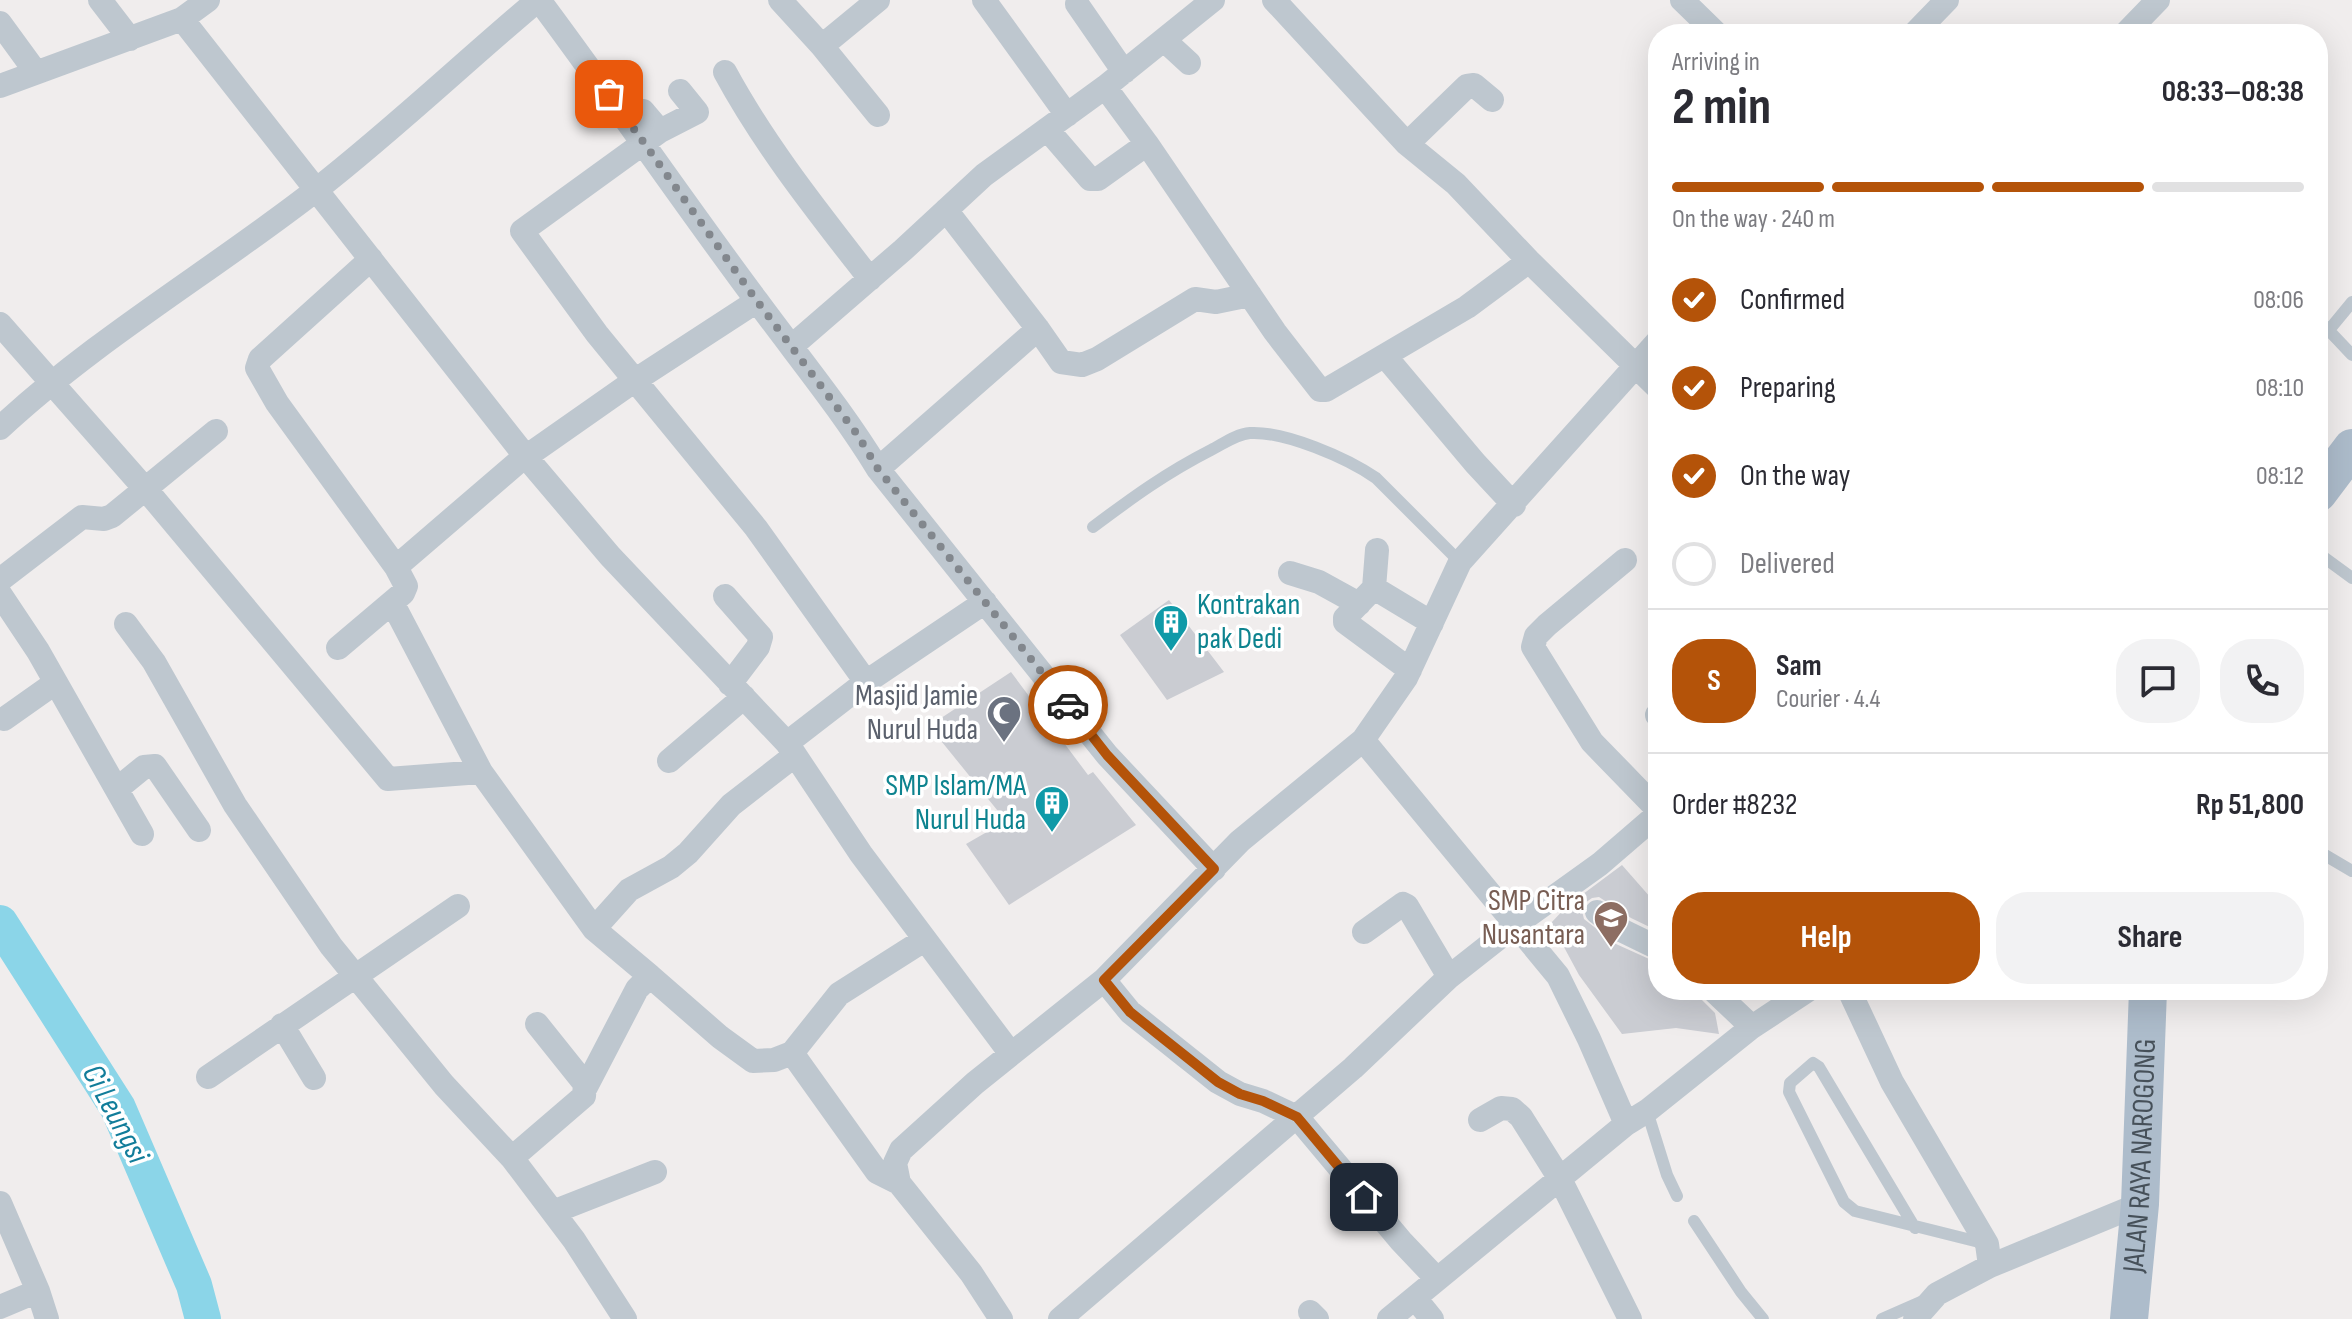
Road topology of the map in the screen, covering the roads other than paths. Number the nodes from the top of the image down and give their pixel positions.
1 (100, 0) edge
2 (208, 0) edge
3 (538, 0) edge
4 (780, 0) edge
5 (984, 0) edge
6 (1213, 0) edge
7 (1274, 0) edge
8 (1682, 0) edge
9 (1947, 0) edge
10 (876, 1) edge
11 (1077, 1) edge
12 (2153, 2) edge
13 (182, 19) junction
14 (0, 23) edge
15 (1707, 24) edge
16 (1930, 24) edge
17 (2134, 24) edge
18 (130, 39) junction
19 (1164, 40) junction
20 (822, 46) junction
21 (1189, 63) dead end
22 (35, 71) junction
23 (725, 72) dead end
24 (1114, 80) junction
25 (0, 86) edge
26 (680, 91) dead end
27 (739, 97) junction
28 (1492, 100) dead end
29 (643, 111) dead end
30 (697, 112) junction
31 (878, 115) dead end
32 (1067, 115) junction
33 (1047, 129) junction
34 (652, 137) junction
35 (1147, 144) junction
36 (1407, 144) junction
37 (316, 190) junction
38 (946, 210) junction
39 (371, 259) junction
40 (1529, 261) junction
41 (870, 279) junction
42 (1250, 295) junction
43 (757, 301) junction
44 (2352, 302) edge
45 (0, 324) edge
46 (1038, 329) junction
47 (2329, 330) joint
48 (792, 346) junction
49 (1648, 352) edge
50 (2352, 355) edge
51 (1385, 356) junction
52 (1635, 367) junction
53 (1648, 379) edge
54 (634, 381) junction
55 (52, 382) junction
56 (0, 428) edge
57 (216, 431) dead end
58 (526, 457) junction
59 (878, 469) junction
60 (146, 489) junction
61 (1514, 505) junction
62 (1093, 527) dead end
63 (1377, 550) dead end
64 (1625, 560) dead end
65 (2328, 560) edge
66 (1460, 562) junction
67 (396, 567) junction
68 (1290, 573) dead end
69 (2352, 578) edge
70 (0, 580) edge
71 (0, 594) edge
72 (725, 596) dead end
73 (1366, 596) junction
74 (985, 602) junction
75 (393, 604) junction
76 (1432, 623) junction
77 (126, 624) dead end
78 (338, 648) dead end
79 (1410, 670) junction
80 (866, 682) junction
81 (55, 683) junction
82 (737, 690) junction
83 (4, 719) dead end
84 (1363, 740) junction
85 (790, 749) junction
86 (669, 761) dead end
87 (481, 772) junction
88 (117, 789) junction
89 (1648, 801) edge
90 (1648, 821) edge
91 (199, 830) dead end
92 (142, 834) dead end
93 (2328, 857) edge
94 (1214, 869) junction
95 (2352, 871) edge
96 (458, 906) dead end
97 (1597, 912) dead end
98 (1515, 925) junction
99 (594, 929) junction
100 (1364, 932) dead end
101 (924, 940) junction
102 (1648, 943) edge
103 (354, 975) junction
104 (650, 976) junction
105 (1449, 977) junction
106 (1104, 980) junction
107 (1724, 1000) edge
108 (1793, 1000) edge
109 (1854, 1000) edge
110 (2148, 1000) edge
111 (537, 1024) dead end
112 (282, 1025) junction
113 (1752, 1027) junction
114 (792, 1053) junction
115 (1011, 1054) junction
116 (208, 1077) dead end
117 (314, 1078) dead end
118 (586, 1087) junction
119 (1647, 1111) junction
120 (1297, 1117) junction
121 (1480, 1120) dead end
122 (1626, 1124) junction
123 (512, 1158) junction
124 (655, 1172) dead end
125 (1560, 1179) junction
126 (899, 1183) junction
127 (1677, 1196) dead end
128 (2140, 1204) junction
129 (2, 1210) edge
130 (553, 1212) junction
131 (1694, 1221) dead end
132 (1915, 1228) junction
133 (1989, 1255) junction
134 (1437, 1279) junction
135 (38, 1291) junction
136 (1937, 1294) junction
137 (1415, 1298) junction
138 (0, 1307) edge
139 (47, 1319) edge
140 (625, 1319) edge
141 (1001, 1319) edge
142 (1060, 1319) edge
143 (1389, 1319) edge
144 (1432, 1319) edge
145 (1630, 1319) edge
146 (1763, 1319) edge
147 (1882, 1319) edge
148 (1915, 1319) edge
149 (2129, 1319) edge

1 - 18 street
2 - 13 street
3 - 34 street
3 - 37 street
4 - 20 street
5 - 32 street
6 - 19 street
7 - 36 street
8 - 15 street
9 - 16 street
10 - 20 street
11 - 24 street
12 - 17 street
13 - 18 street
13 - 37 street
14 - 22 street
18 - 22 street
19 - 21 street
19 - 24 street
20 - 31 street
22 - 25 street
23 - 27 street
24 - 32 street
24 - 35 street
26 - 30 street
27 - 30 street
27 - 41 street
28 - 36 street
29 - 34 street
30 - 34 street
32 - 33 street
33 - 35 street
33 - 38 street
34 - 43 street
34 - 54 street
35 - 42 street
36 - 40 street
37 - 39 street
37 - 55 street
38 - 41 street
38 - 46 street
39 - 58 street
39 - 67 street
40 - 51 street
40 - 52 street
41 - 48 street
42 - 46 street
42 - 51 street
43 - 48 street
43 - 54 street
44 - 47 lane
45 - 55 street
46 - 59 street
47 - 50 lane
48 - 59 street
49 - 52 street
51 - 61 street
52 - 53 street
52 - 61 street
54 - 58 street
54 - 80 street
55 - 56 street
55 - 60 street
57 - 60 street
58 - 67 street
58 - 82 street
59 - 74 street
60 - 70 street
60 - 87 street
61 - 66 street
62 - 66 lane
63 - 73 street
64 - 89 street
65 - 69 lane
66 - 76 street
67 - 75 street
68 - 73 street
71 - 81 street
72 - 82 street
73 - 76 street
73 - 79 street
74 - 80 street
74 - 94 street
75 - 78 street
75 - 87 street
76 - 79 street
77 - 103 street
79 - 84 street
80 - 85 street
81 - 83 street
81 - 88 street
82 - 85 street
82 - 86 street
84 - 94 street
84 - 98 street
85 - 99 street
85 - 101 street
87 - 99 street
88 - 91 street
88 - 92 street
90 - 98 street
93 - 95 lane
94 - 106 street
96 - 103 street
97 - 102 street
98 - 105 street
98 - 122 street
99 - 104 street
100 - 105 street
101 - 114 street
101 - 115 street
103 - 112 street
103 - 123 street
104 - 114 street
104 - 118 street
105 - 120 street
106 - 115 street
106 - 120 street
107 - 113 street
108 - 113 street
109 - 133 street
110 - 128 main road, JALAN RAYA NAROGONG
111 - 118 street
112 - 116 street
112 - 117 street
113 - 119 street
114 - 126 street
115 - 126 street
118 - 123 street
119 - 122 street
119 - 127 lane
120 - 134 street
120 - 142 street
121 - 125 street
122 - 125 street
123 - 130 street
124 - 130 street
125 - 134 street
125 - 145 street
126 - 141 street
128 - 133 street
128 - 149 main road, JALAN RAYA NAROGONG
129 - 135 street
130 - 140 street
131 - 146 lane
132 - 132 lane
132 - 133 lane
133 - 136 street
134 - 137 street
135 - 138 street
135 - 139 street
136 - 147 lane
136 - 148 street
137 - 143 street
137 - 144 street

